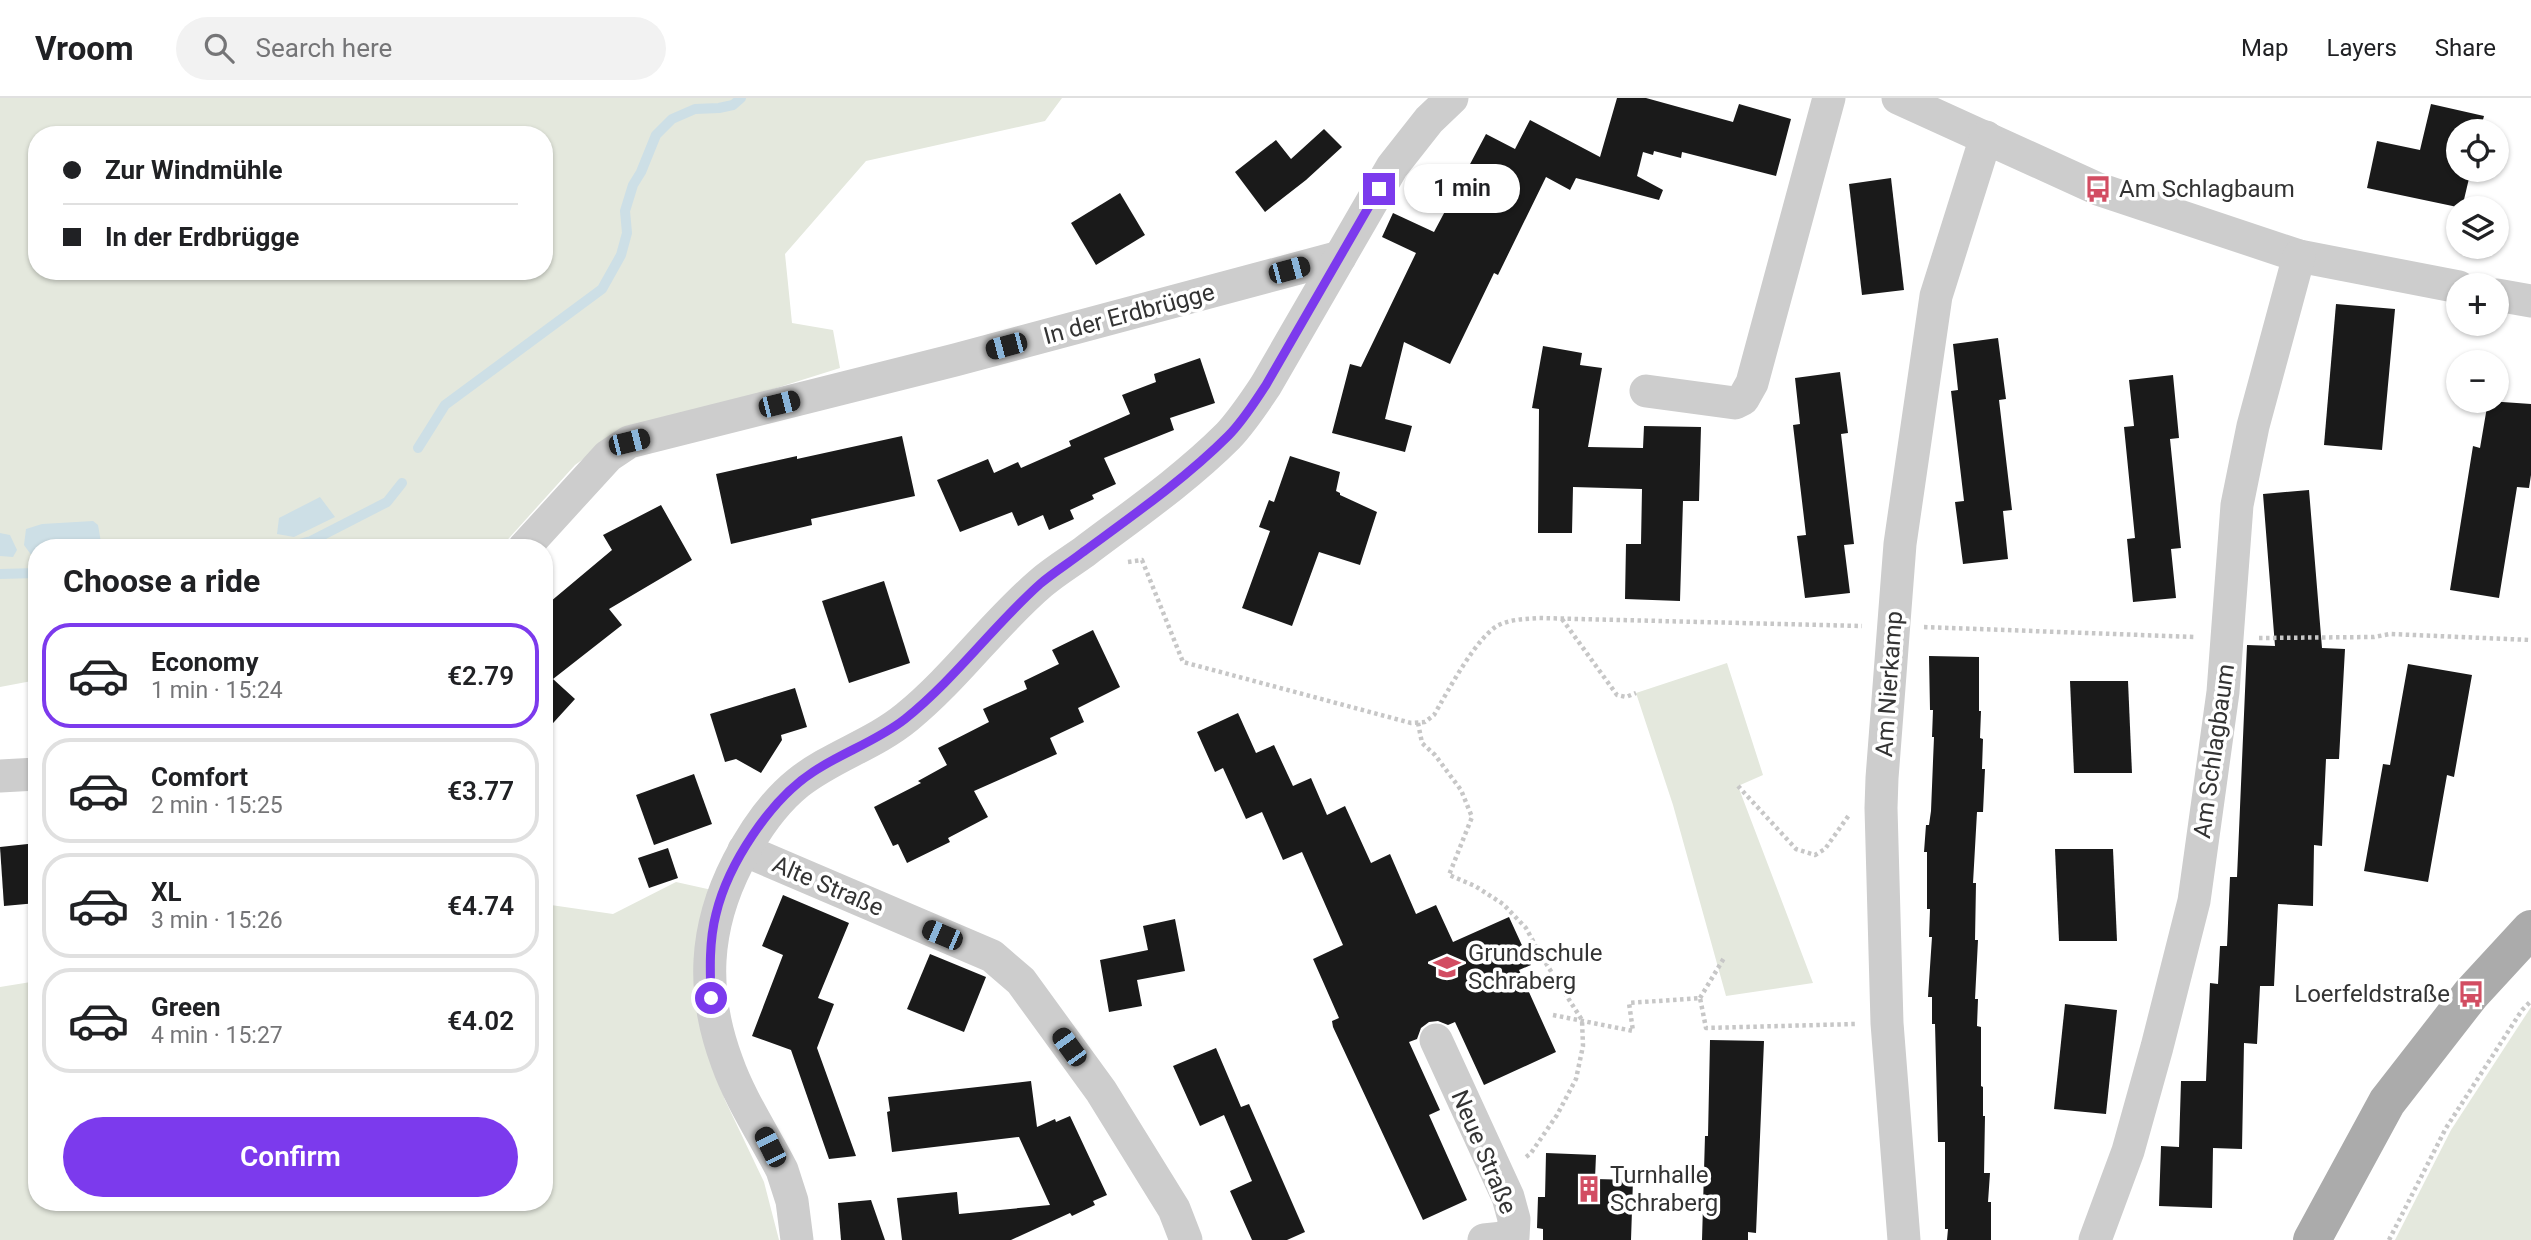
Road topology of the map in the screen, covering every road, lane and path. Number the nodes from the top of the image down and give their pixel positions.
1 (1452, 98) edge
2 (1829, 98) edge
3 (1898, 98) edge
4 (1986, 137) junction
5 (2299, 256) junction
6 (1340, 257) junction
7 (2446, 284) edge
8 (2509, 297) edge
9 (2531, 301) edge
10 (1646, 391) dead end
11 (532, 539) edge
12 (1116, 564) dead end
13 (1562, 619) junction
14 (1894, 626) junction
15 (2229, 638) junction
16 (2531, 640) edge
17 (1636, 693) dead end
18 (1418, 723) junction
19 (28, 774) edge
20 (0, 776) edge
21 (1882, 778) junction
22 (1738, 786) dead end
23 (744, 850) junction
24 (2531, 929) edge
25 (1724, 957) dead end
26 (1700, 998) junction
27 (2531, 1000) edge
28 (1553, 1015) dead end
29 (1582, 1020) junction
30 (1887, 1023) junction
31 (1436, 1040) dead end
32 (1500, 1177) junction
33 (797, 1240) edge
34 (1186, 1240) edge
35 (1484, 1240) edge
36 (1904, 1240) edge
37 (2095, 1240) edge
38 (2312, 1240) edge
39 (2389, 1240) edge

1 - 6 street
2 - 10 street
3 - 4 street
4 - 5 street
4 - 14 street, Am Nierkamp
5 - 7 street
5 - 15 street, Am Schlagbaum
6 - 11 street, In der Erdbrügge
6 - 23 street, Alte Straße
8 - 9 street
12 - 18 path
13 - 14 path
13 - 17 path
13 - 18 path
14 - 15 path
14 - 21 street, Am Nierkamp
15 - 16 path
15 - 37 street, Am Schlagbaum
18 - 29 path
19 - 20 street
21 - 22 path
21 - 30 street, Am Nierkamp
23 - 33 street
23 - 34 street, Alte Straße
24 - 38 main road
25 - 26 path
26 - 29 path
26 - 30 path
27 - 39 path
28 - 29 path
29 - 32 path
30 - 36 street, Am Nierkamp
31 - 32 street, Neue Straße
32 - 35 street, Neue Straße

